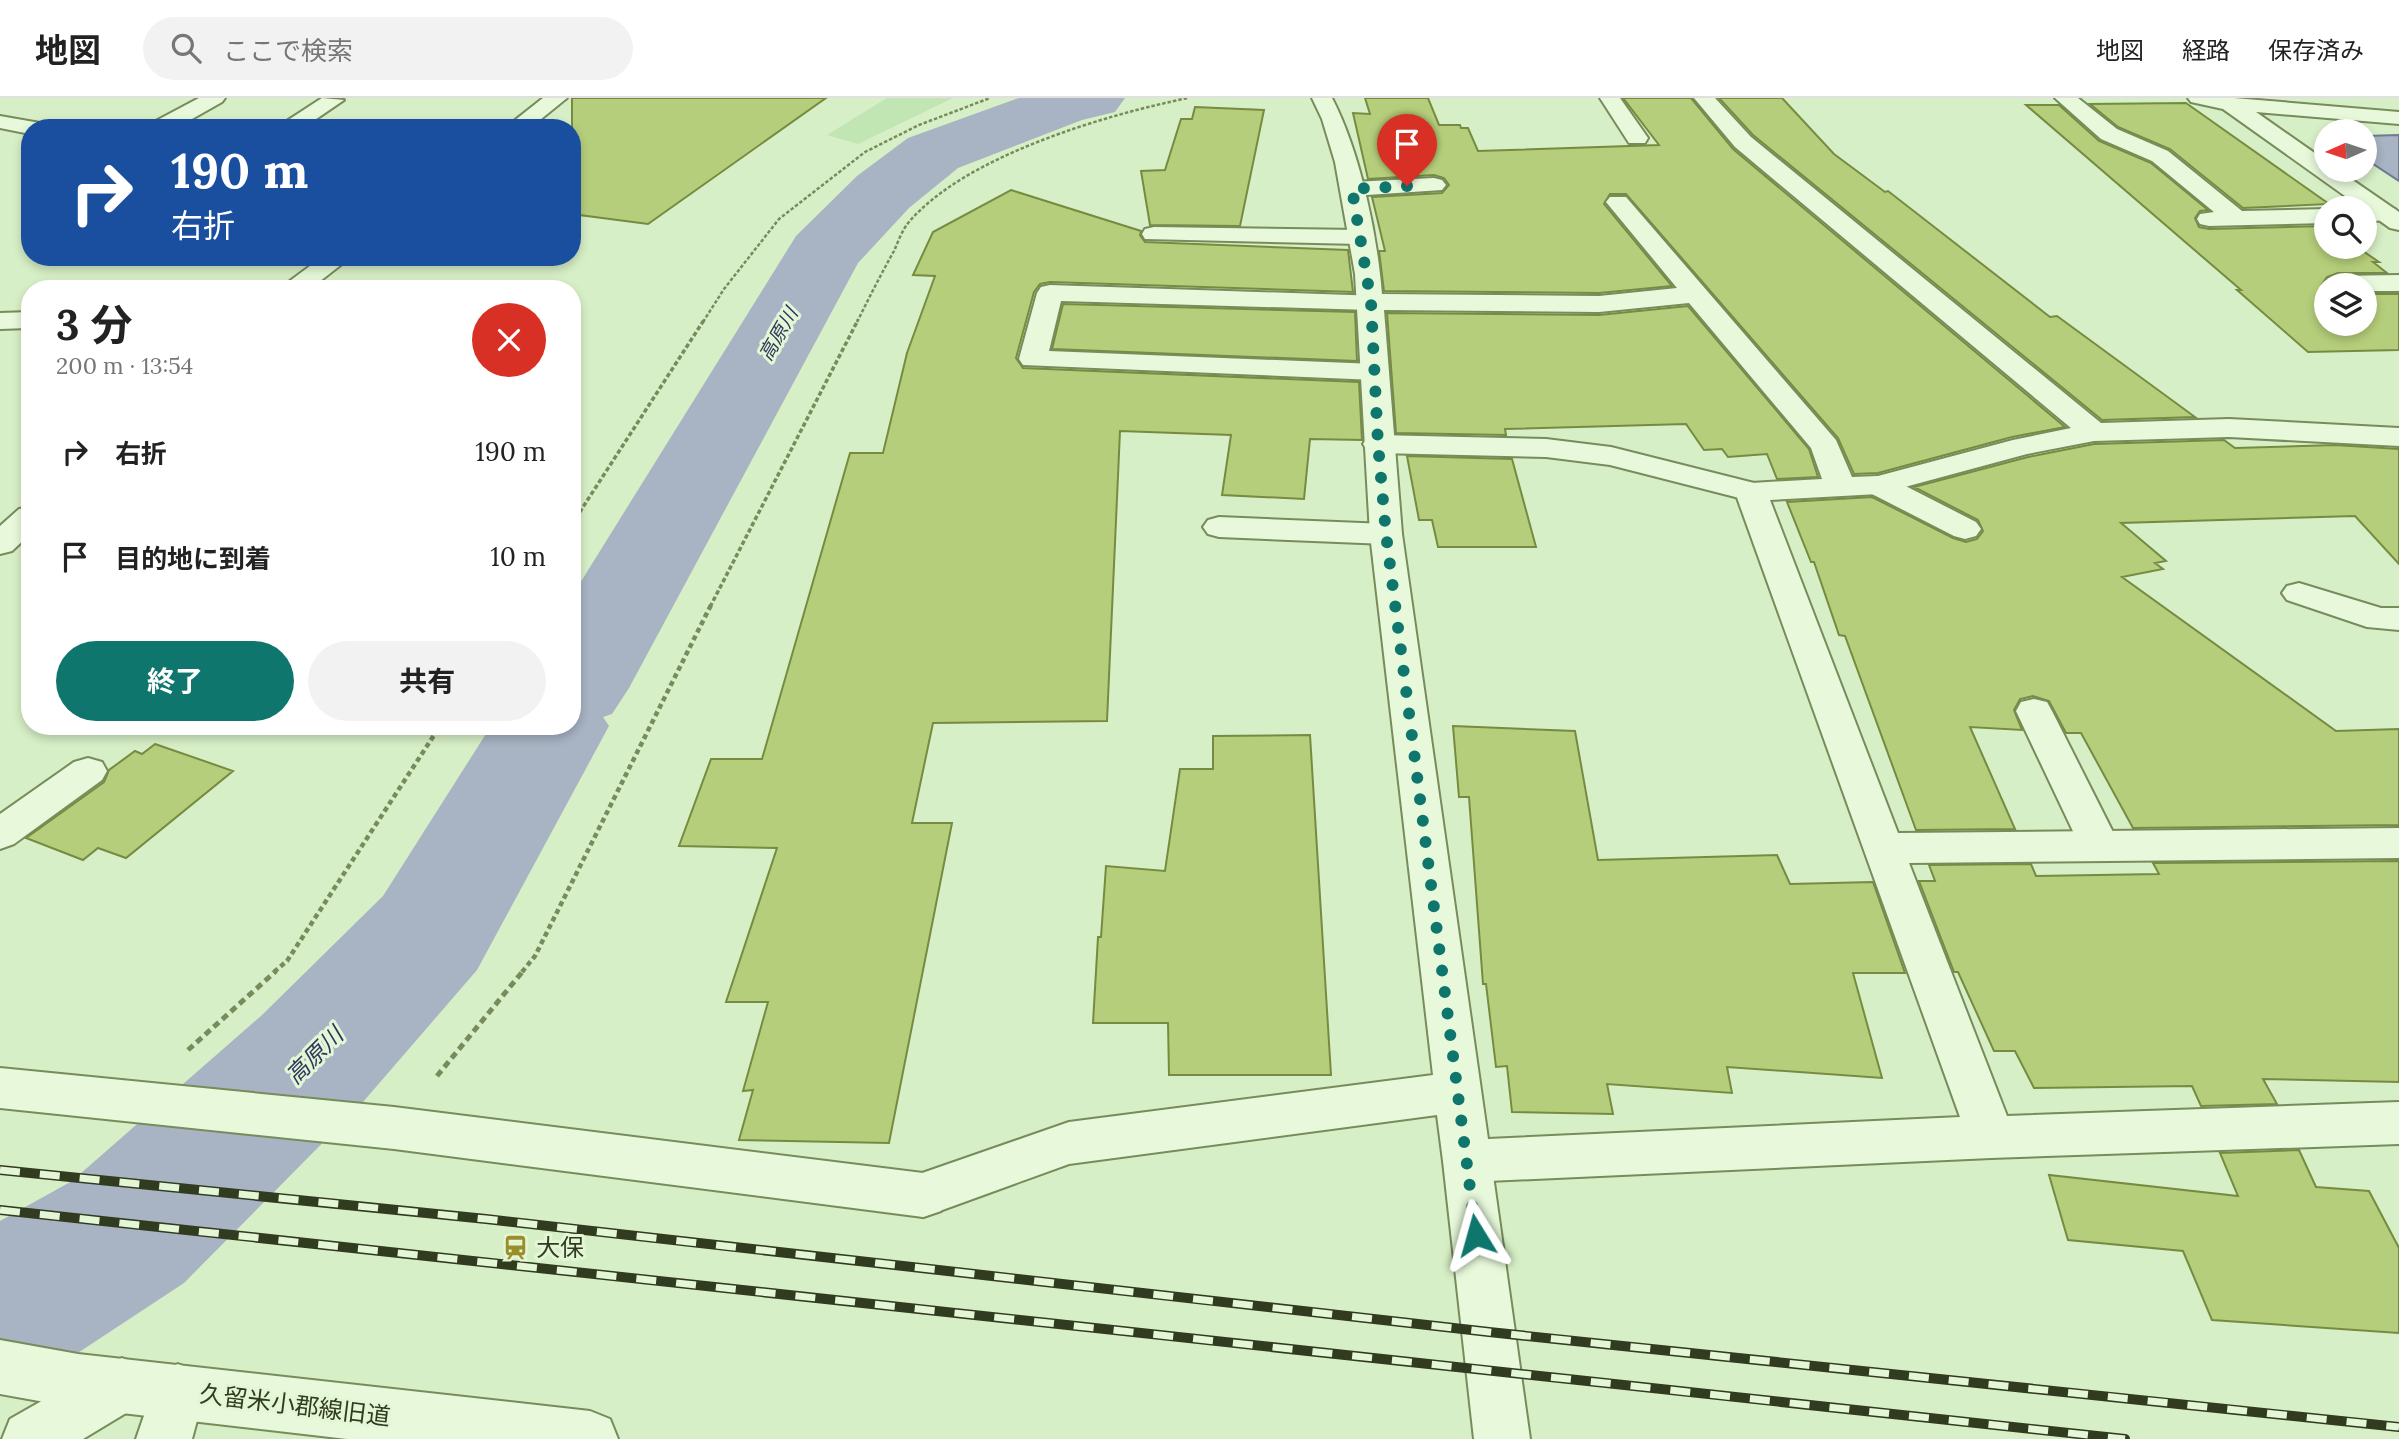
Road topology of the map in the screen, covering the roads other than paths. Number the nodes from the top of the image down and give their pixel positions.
1 (215, 98) edge
2 (557, 98) edge
3 (1322, 98) edge
4 (1610, 98) edge
5 (1704, 98) edge
6 (2065, 98) edge
7 (2198, 98) edge
8 (334, 100) dead end
9 (2230, 104) junction
10 (2399, 118) edge
11 (176, 119) edge
12 (302, 119) edge
13 (528, 119) edge
14 (0, 122) edge
15 (21, 126) edge
16 (1637, 138) dead end
17 (1434, 184) dead end
18 (1352, 189) junction
19 (1618, 202) dead end
20 (2314, 216) edge
21 (2236, 218) junction
22 (2383, 218) edge
23 (2209, 219) dead end
24 (1154, 234) dead end
25 (1359, 237) junction
26 (326, 266) edge
27 (305, 280) edge
28 (2377, 283) edge
29 (2399, 283) edge
30 (1696, 294) junction
31 (1371, 302) junction
32 (21, 320) edge
33 (0, 321) edge
34 (1375, 372) junction
35 (2094, 432) junction
36 (2399, 437) edge
37 (1378, 444) junction
38 (1879, 485) junction
39 (1840, 486) junction
40 (1751, 492) junction
41 (21, 524) edge
42 (1219, 527) dead end
43 (1965, 528) dead end
44 (1386, 534) junction
45 (0, 544) edge
46 (2299, 593) dead end
47 (2399, 619) edge
48 (2034, 711) dead end
49 (88, 771) dead end
50 (0, 834) edge
51 (2399, 843) edge
52 (2100, 846) junction
53 (1883, 848) junction
54 (0, 1088) edge
55 (1457, 1092) junction
56 (2399, 1123) edge
57 (1991, 1137) junction
58 (1467, 1161) junction
59 (0, 1367) edge
60 (100, 1383) junction
61 (171, 1415) edge
62 (30, 1439) edge
63 (590, 1439) edge
64 (1502, 1439) edge

1 - 11 street
2 - 13 street
3 - 18 street
4 - 16 street
5 - 35 street
6 - 21 street
7 - 9 street
8 - 12 street
9 - 10 street
9 - 22 street
14 - 15 street
17 - 18 street
18 - 25 street
19 - 30 street
20 - 21 street
21 - 23 street
24 - 25 street
25 - 31 street
26 - 27 street
28 - 29 street
30 - 31 street
30 - 39 street
31 - 34 street
31 - 34 street
32 - 33 street
34 - 37 street
35 - 36 street
35 - 38 street
37 - 40 street
37 - 44 street
38 - 39 street
38 - 43 street
39 - 40 street
40 - 53 street
41 - 45 street
42 - 44 street
44 - 55 street
46 - 47 street
48 - 52 street
49 - 50 street
51 - 52 street
52 - 53 street
53 - 57 street
54 - 55 street
55 - 58 street
56 - 57 street
57 - 58 street
58 - 64 street
59 - 60 street, 久留米小郡線旧道
60 - 61 street, 久留米小郡線旧道
60 - 62 street
61 - 63 street, 久留米小郡線旧道

